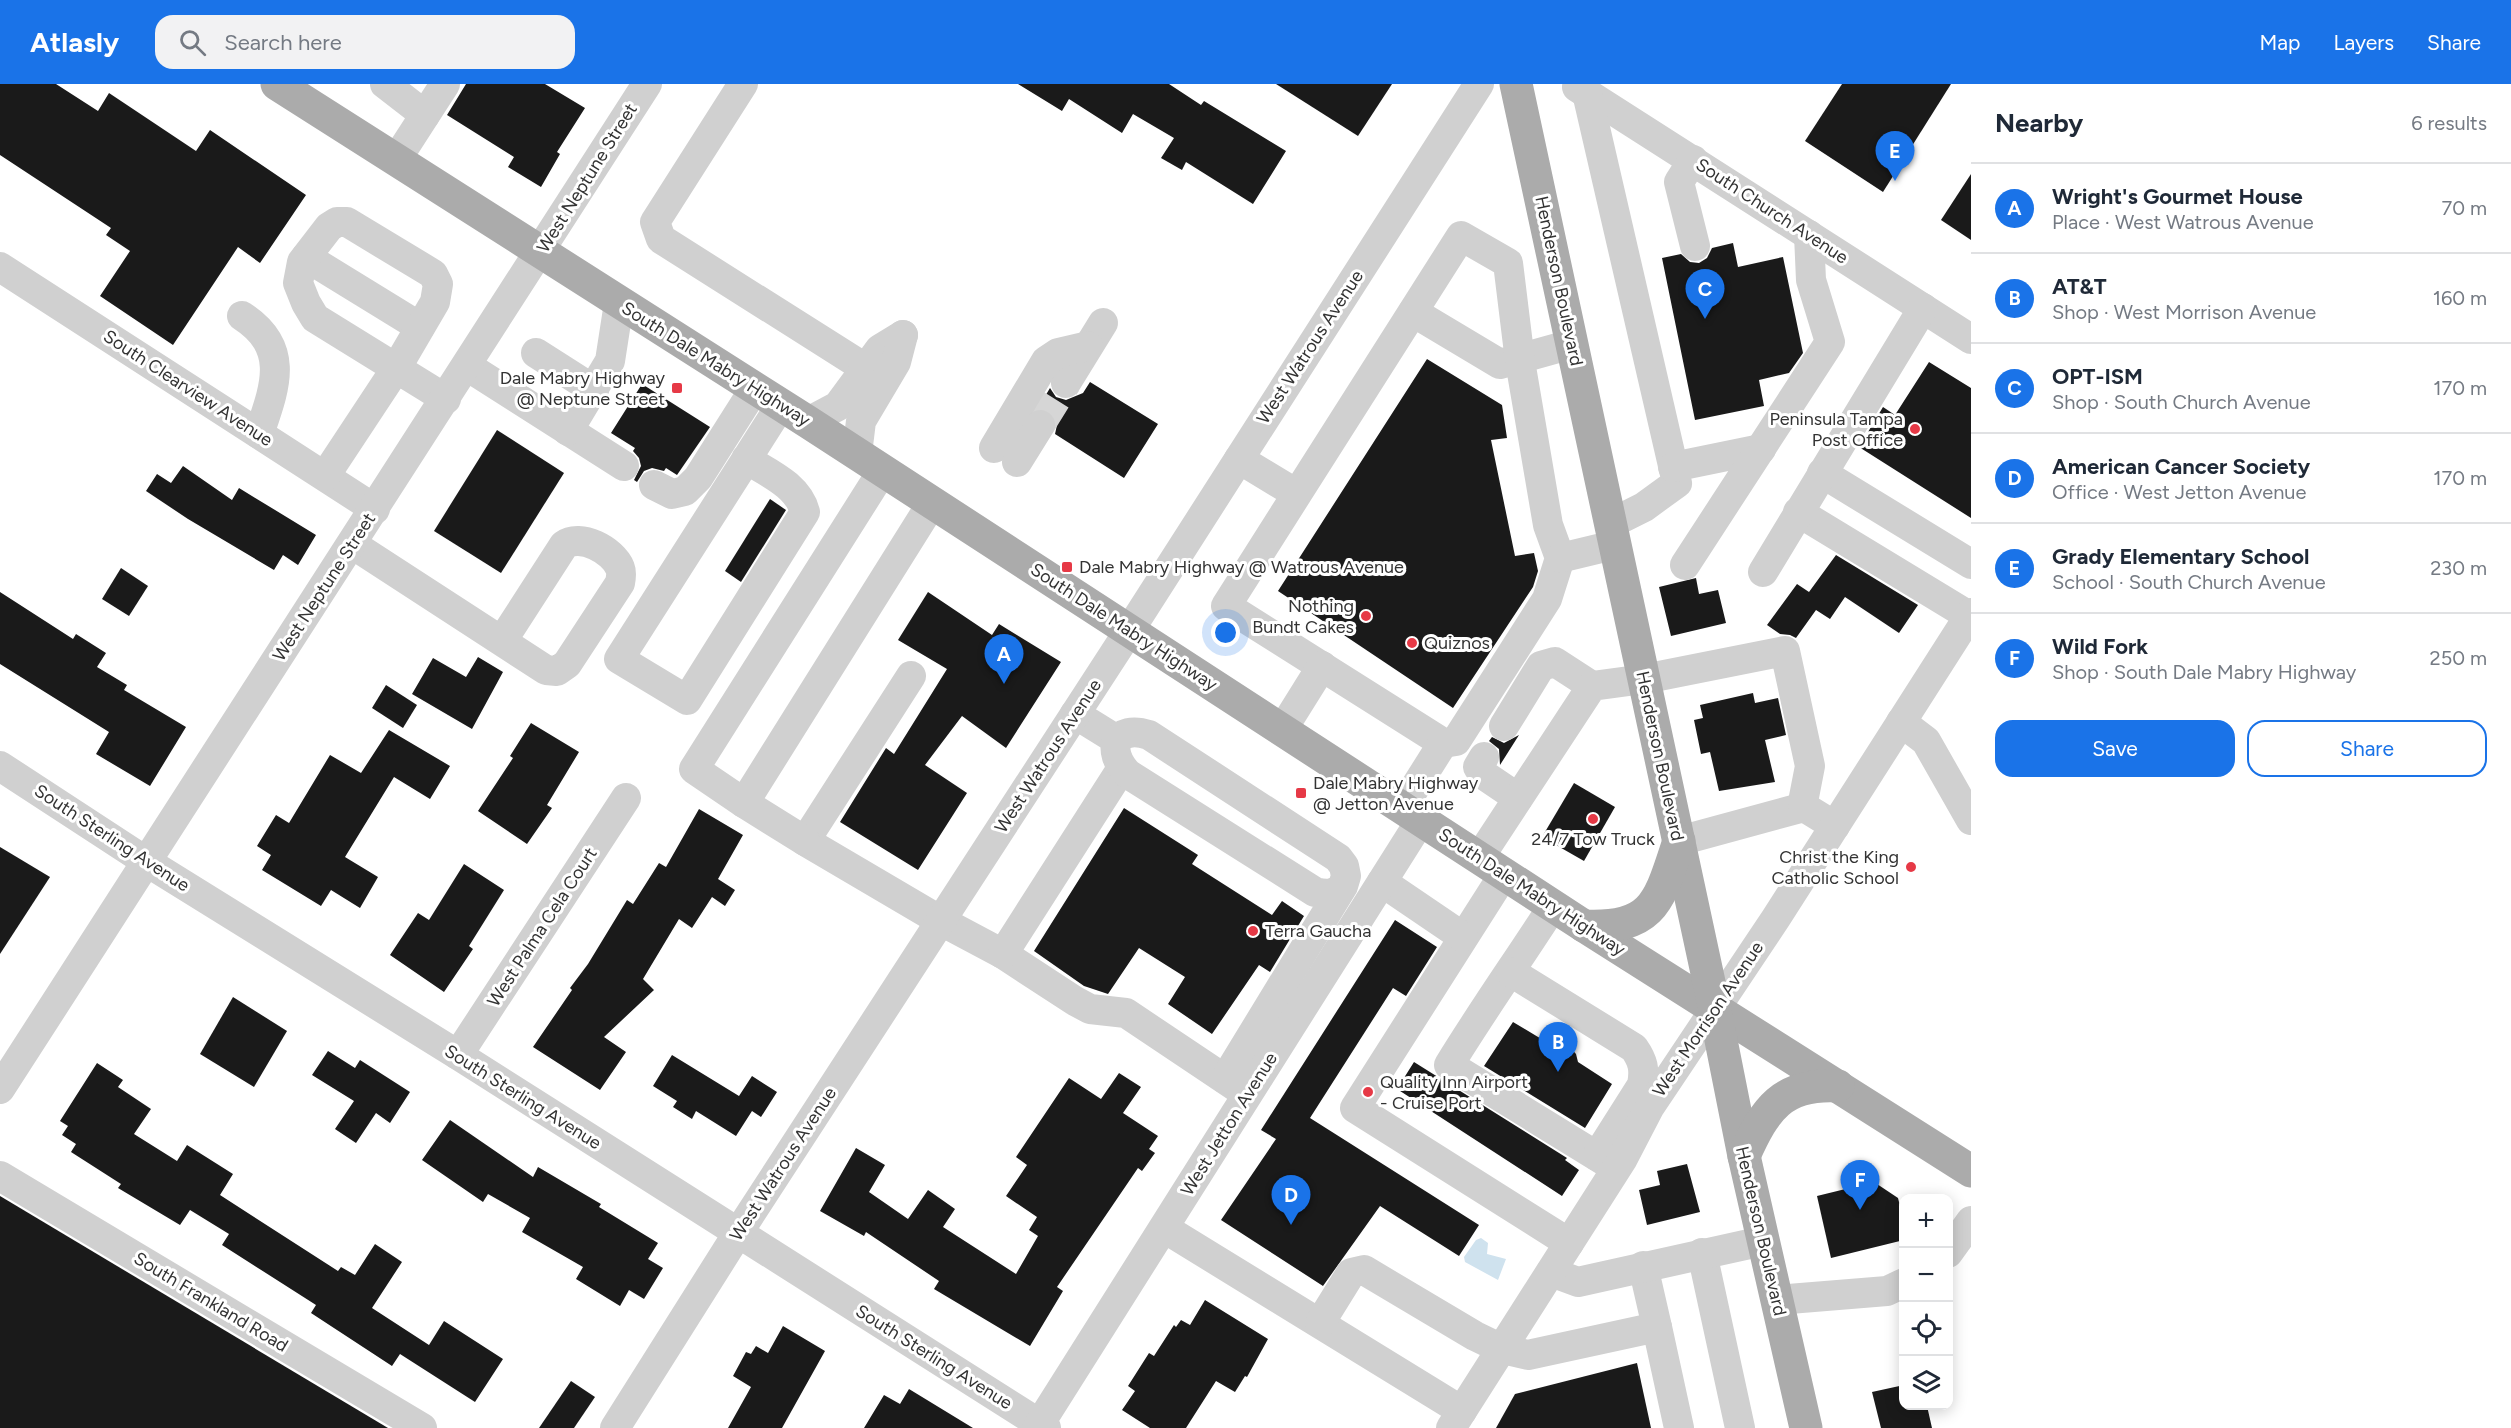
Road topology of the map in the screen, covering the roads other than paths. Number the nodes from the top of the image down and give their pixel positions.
1 (385, 84) edge
2 (445, 84) edge
3 (743, 84) edge
4 (1479, 84) edge
5 (1516, 84) edge
6 (293, 88) edge
7 (634, 88) edge
8 (1580, 88) edge
9 (425, 115) junction
10 (396, 160) junction
11 (1693, 160) junction
12 (1809, 235) junction
13 (1695, 246) dead end
14 (540, 252) junction
15 (306, 257) junction
16 (0, 267) edge
17 (619, 303) junction
18 (1923, 308) junction
19 (1413, 312) junction
20 (242, 316) dead end
21 (420, 327) junction
22 (1971, 339) edge
23 (1572, 344) junction
24 (536, 353) dead end
25 (1520, 361) junction
26 (467, 366) junction
27 (397, 367) junction
28 (865, 368) junction
29 (1066, 382) tunnel mouth
30 (594, 390) junction
31 (768, 396) junction
32 (446, 399) junction
33 (808, 422) junction
34 (1040, 425) tunnel mouth
35 (568, 431) junction
36 (259, 434) junction
37 (1761, 449) junction
38 (746, 459) junction
39 (1239, 459) junction
40 (870, 462) junction
41 (624, 466) dead end
42 (1673, 467) junction
43 (1822, 473) junction
44 (325, 476) junction
45 (654, 486) dead end
46 (1297, 494) junction
47 (932, 503) junction
48 (375, 509) junction
49 (1798, 512) junction
50 (1612, 534) junction
51 (352, 544) junction
52 (1560, 558) junction
53 (1971, 564) edge
54 (1685, 566) dead end
55 (1763, 572) dead end
56 (1970, 615) edge
57 (1129, 631) junction
58 (502, 642) dead end
59 (1322, 666) junction
60 (911, 676) dead end
61 (1644, 679) junction
62 (1592, 686) junction
63 (1075, 714) junction
64 (1901, 722) junction
65 (1504, 726) dead end
66 (1282, 730) junction
67 (1443, 743) junction
68 (1119, 754) junction
69 (1484, 757) dead end
70 (0, 766) edge
71 (626, 798) dead end
72 (1518, 798) junction
73 (744, 803) junction
74 (1804, 807) junction
75 (1412, 814) junction
76 (1971, 820) edge
77 (1835, 826) junction
78 (805, 841) junction
79 (1679, 841) junction
80 (147, 862) junction
81 (1491, 866) junction
82 (1343, 886) junction
83 (1375, 893) junction
84 (1553, 906) junction
85 (941, 921) junction
86 (1584, 926) junction
87 (1463, 938) junction
88 (1003, 954) junction
89 (1511, 972) junction
90 (1715, 1010) junction
91 (458, 1055) junction
92 (1838, 1086) junction
93 (1236, 1087) junction
94 (0, 1089) edge
95 (1744, 1156) junction
96 (1607, 1162) junction
97 (1971, 1171) edge
98 (0, 1176) edge
99 (1971, 1221) edge
100 (1164, 1228) junction
101 (738, 1233) junction
102 (1763, 1241) junction
103 (1569, 1243) junction
104 (1951, 1248) edge
105 (1702, 1253) junction
106 (1643, 1266) junction
107 (1551, 1272) junction
108 (1899, 1285) edge
109 (1777, 1300) junction
110 (1320, 1323) junction
111 (1657, 1326) junction
112 (1502, 1349) junction
113 (1457, 1419) edge
114 (1041, 1427) edge
115 (422, 1428) edge
116 (615, 1428) edge
117 (1679, 1428) edge
118 (1740, 1428) edge
119 (1806, 1428) edge

1 - 9 street
2 - 9 street
3 - 28 street
4 - 39 street, West Watrous Avenue
5 - 23 main road, Henderson Boulevard
6 - 10 main road, South Dale Mabry Highway
7 - 14 street, West Neptune Street
8 - 11 street, South Church Avenue
8 - 42 street
9 - 10 street
10 - 14 main road, South Dale Mabry Highway
11 - 12 street, South Church Avenue
11 - 13 street
12 - 18 street, South Church Avenue
12 - 37 street
14 - 17 main road, South Dale Mabry Highway
14 - 26 street, West Neptune Street
15 - 21 street
15 - 21 street
15 - 27 street
16 - 36 street, South Clearview Avenue
17 - 30 street
17 - 31 main road, South Dale Mabry Highway
18 - 22 street, South Church Avenue
18 - 43 street
19 - 25 street
19 - 25 street
19 - 46 street
20 - 36 street
21 - 27 street
23 - 25 street
23 - 50 main road, Henderson Boulevard
24 - 30 street
25 - 52 street
26 - 32 street, West Neptune Street
26 - 35 street
27 - 32 street
27 - 44 street
28 - 33 street
28 - 40 street
29 - 34 street
30 - 35 street
31 - 33 main road, South Dale Mabry Highway
31 - 38 street
31 - 45 street
32 - 48 street, West Neptune Street
33 - 40 main road, South Dale Mabry Highway
35 - 41 street
36 - 44 street, South Clearview Avenue
37 - 42 street
37 - 54 street
38 - 38 street
39 - 46 street
39 - 57 street, West Watrous Avenue
40 - 47 main road, South Dale Mabry Highway
40 - 73 street
42 - 50 street
43 - 49 street
43 - 53 street
44 - 48 street, South Clearview Avenue
46 - 59 street
47 - 57 main road, South Dale Mabry Highway
47 - 73 street
48 - 51 street, West Neptune Street
49 - 55 street
49 - 56 street
50 - 52 street
50 - 61 main road, Henderson Boulevard
51 - 58 street
51 - 80 street, West Neptune Street
52 - 67 street
56 - 64 street, West Morrison Avenue
57 - 63 street, West Watrous Avenue
57 - 66 main road, South Dale Mabry Highway
59 - 66 street
59 - 67 street
60 - 78 street
61 - 62 street
61 - 74 street
61 - 79 main road, Henderson Boulevard
62 - 65 street
62 - 72 street
63 - 68 street
63 - 85 street, West Watrous Avenue
64 - 76 street
64 - 77 street, West Morrison Avenue
66 - 75 main road, South Dale Mabry Highway
67 - 75 street, West Jetton Avenue
68 - 82 street
68 - 82 street
68 - 88 street
69 - 72 street
70 - 80 street, South Sterling Avenue
71 - 91 street, West Palma Cela Court
72 - 81 street
73 - 78 street
74 - 77 street
74 - 79 street
75 - 81 main road, South Dale Mabry Highway
75 - 83 street, West Jetton Avenue
77 - 90 street, West Morrison Avenue
78 - 85 street
79 - 86 main road
79 - 90 main road, Henderson Boulevard
80 - 91 street, South Sterling Avenue
80 - 94 street, West Neptune Street
81 - 84 main road, South Dale Mabry Highway
81 - 87 street
82 - 83 street
82 - 93 street
83 - 87 street
83 - 93 street, West Jetton Avenue
84 - 86 main road, South Dale Mabry Highway
84 - 89 street
85 - 88 street
85 - 101 street, West Watrous Avenue
86 - 90 main road, South Dale Mabry Highway
87 - 103 street
88 - 93 street
89 - 96 street
89 - 96 street
90 - 92 main road, South Dale Mabry Highway
90 - 95 main road, Henderson Boulevard
90 - 96 street, West Morrison Avenue
91 - 101 street, South Sterling Avenue
92 - 95 main road
92 - 97 main road, South Dale Mabry Highway
93 - 100 street, West Jetton Avenue
95 - 102 main road, Henderson Boulevard
96 - 103 street, West Morrison Avenue
98 - 115 street, South Frankland Road
99 - 104 street
100 - 110 street
100 - 114 street, West Jetton Avenue
101 - 114 street, South Sterling Avenue
101 - 116 street, West Watrous Avenue
102 - 105 street
102 - 109 main road, Henderson Boulevard
103 - 107 street, West Morrison Avenue
105 - 106 street
105 - 118 street
106 - 107 street
106 - 111 street
107 - 112 street, West Morrison Avenue
108 - 109 street
109 - 119 main road, Henderson Boulevard
110 - 112 street
110 - 113 street
111 - 112 street
111 - 117 street
112 - 113 street, West Morrison Avenue

